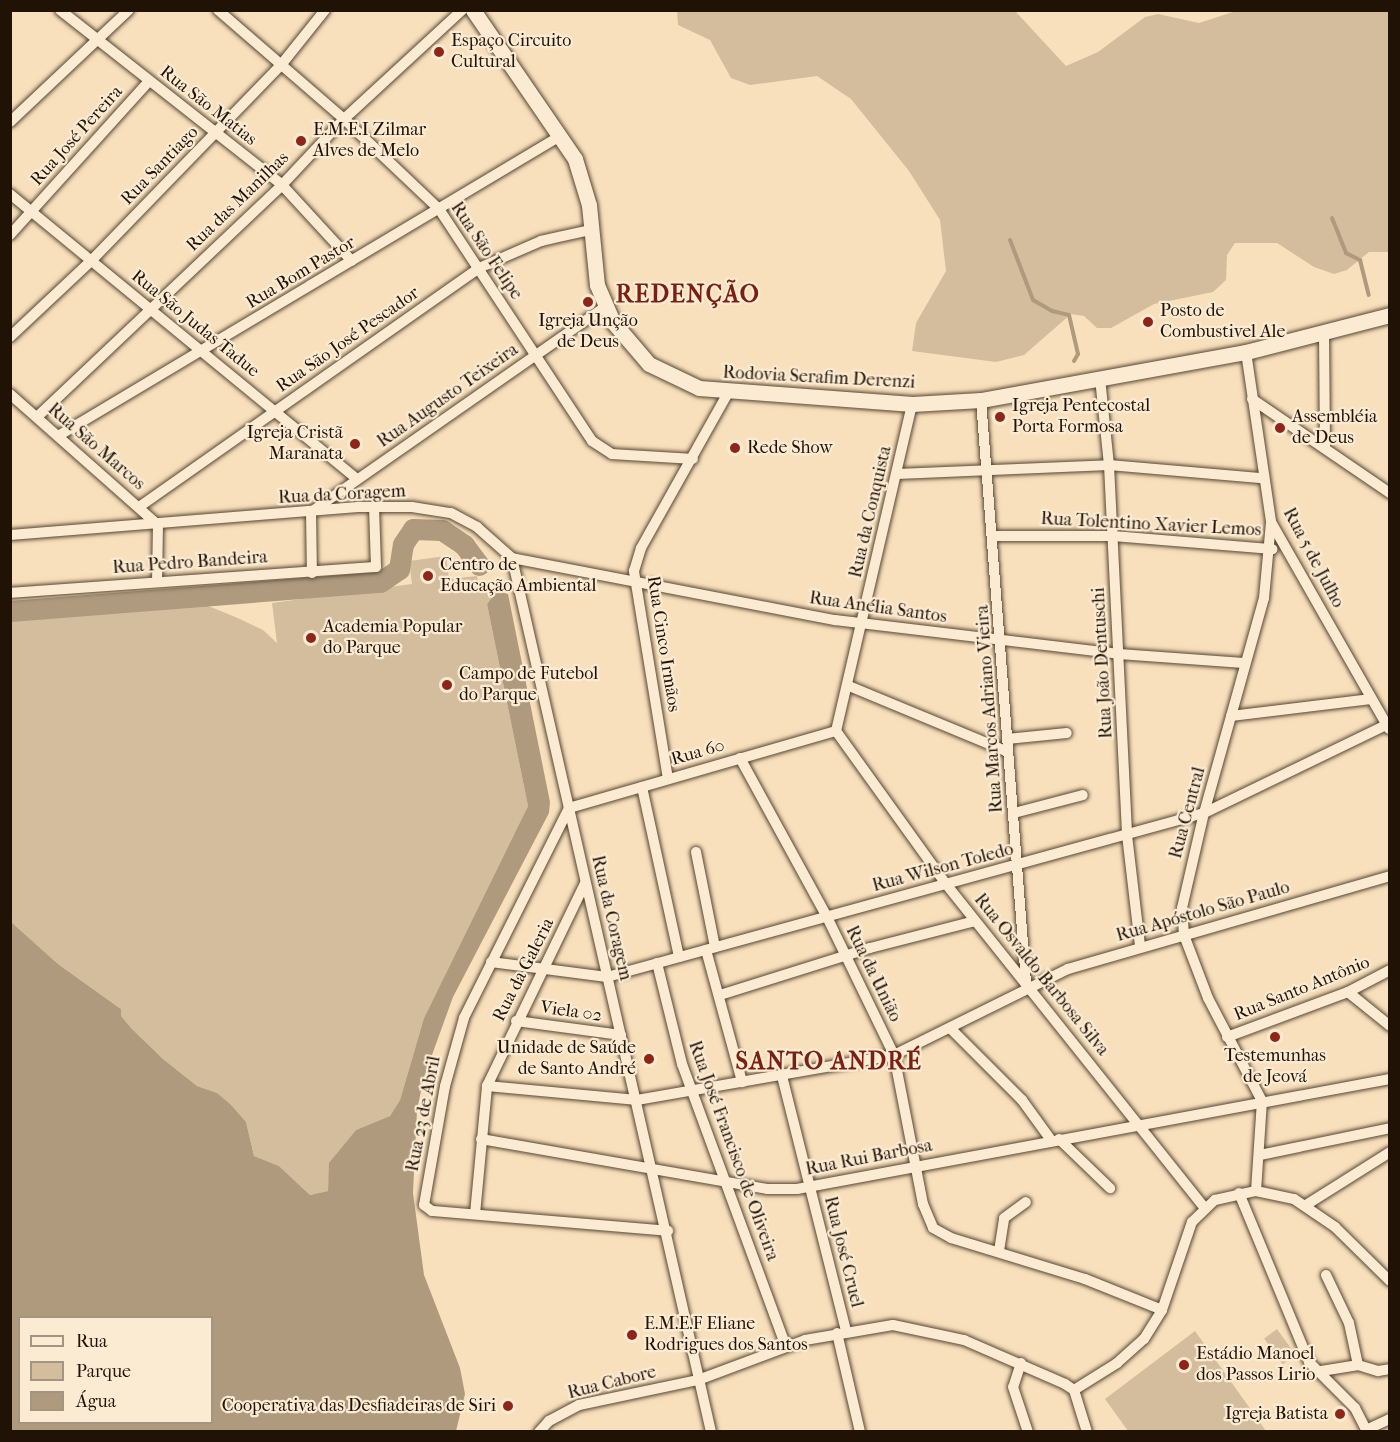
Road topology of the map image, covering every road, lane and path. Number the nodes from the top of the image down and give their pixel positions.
1 (60, 10) edge
2 (129, 10) edge
3 (218, 10) edge
4 (308, 10) edge
5 (462, 10) edge
6 (473, 10) edge
7 (321, 14) edge
8 (97, 40) junction
9 (281, 65) junction
10 (148, 81) junction
11 (344, 119) junction
12 (10, 123) edge
13 (215, 133) junction
14 (560, 136) junction
15 (282, 185) junction
16 (10, 194) edge
17 (439, 209) junction
18 (30, 213) junction
19 (590, 230) junction
20 (10, 235) edge
21 (91, 261) junction
22 (352, 261) junction
23 (478, 268) junction
24 (605, 307) junction
25 (151, 309) junction
26 (1389, 315) edge
27 (1324, 332) junction
28 (10, 337) edge
29 (204, 351) junction
30 (1246, 352) junction
31 (535, 356) junction
32 (1101, 378) junction
33 (728, 393) junction
34 (10, 394) edge
35 (1252, 399) junction
36 (981, 400) junction
37 (912, 404) junction
38 (276, 412) junction
39 (37, 417) junction
40 (58, 436) junction
41 (1325, 447) junction
42 (693, 459) junction
43 (1109, 465) junction
44 (988, 468) junction
45 (897, 474) junction
46 (1262, 478) junction
47 (354, 481) junction
48 (1389, 494) edge
49 (139, 507) junction
50 (374, 507) junction
51 (350, 508) junction
52 (311, 512) junction
53 (1271, 522) junction
54 (158, 525) junction
55 (10, 535) edge
56 (992, 536) junction
57 (1113, 536) junction
58 (1272, 549) junction
59 (512, 558) junction
60 (312, 573) junction
61 (634, 579) junction
62 (156, 582) junction
63 (10, 593) edge
64 (862, 624) junction
65 (1000, 641) junction
66 (1119, 654) junction
67 (1244, 663) junction
68 (849, 686) junction
69 (1371, 699) junction
70 (1231, 716) junction
71 (1389, 725) edge
72 (836, 731) junction
73 (1067, 734) dead end
74 (1007, 740) junction
75 (1008, 752) junction
76 (740, 758) junction
77 (668, 779) junction
78 (642, 787) junction
79 (1083, 795) dead end
80 (569, 808) junction
81 (1014, 813) junction
82 (1204, 813) junction
83 (1127, 835) junction
84 (696, 852) dead end
85 (1018, 864) junction
86 (1389, 876) edge
87 (585, 884) junction
88 (946, 884) junction
89 (827, 917) junction
90 (975, 921) junction
91 (1184, 935) junction
92 (1140, 946) junction
93 (711, 949) junction
94 (846, 956) junction
95 (679, 957) junction
96 (491, 962) junction
97 (657, 963) junction
98 (545, 969) junction
99 (1389, 970) edge
100 (607, 977) junction
101 (1027, 985) junction
102 (1348, 992) junction
103 (720, 994) junction
104 (516, 1021) junction
105 (1389, 1026) edge
106 (950, 1028) junction
107 (621, 1035) junction
108 (1227, 1037) junction
109 (894, 1054) junction
110 (782, 1076) junction
111 (1389, 1079) edge
112 (742, 1082) junction
113 (487, 1086) junction
114 (691, 1090) junction
115 (637, 1100) junction
116 (1262, 1101) junction
117 (1141, 1124) junction
118 (1389, 1128) edge
119 (481, 1139) junction
120 (1055, 1139) junction
121 (1389, 1152) edge
122 (1260, 1155) junction
123 (916, 1166) junction
124 (654, 1169) junction
125 (724, 1180) junction
126 (810, 1187) junction
127 (1110, 1188) dead end
128 (1256, 1191) junction
129 (1239, 1193) junction
130 (1026, 1202) dead end
131 (1306, 1205) junction
132 (1203, 1207) junction
133 (475, 1214) junction
134 (668, 1231) junction
135 (999, 1251) junction
136 (1326, 1275) dead end
137 (1389, 1281) edge
138 (1162, 1310) junction
139 (842, 1332) junction
140 (786, 1346) junction
141 (1021, 1363) junction
142 (1358, 1365) junction
143 (1389, 1369) edge
144 (1315, 1372) junction
145 (698, 1380) junction
146 (1074, 1390) junction
147 (1389, 1419) edge
148 (539, 1431) edge
149 (711, 1431) edge
150 (860, 1431) edge
151 (1028, 1431) edge
152 (1087, 1431) edge
153 (1367, 1431) edge

1 - 8 street, Rua São Matias
2 - 8 street
3 - 9 street, Rua São Felipe
4 - 7 street
5 - 11 street, Rua das Manilhas
6 - 14 main road, Rodovia Serafim Derenzi
7 - 9 street, Rua Santiago
8 - 10 street, Rua São Matias
8 - 12 street
9 - 11 street, Rua São Felipe
9 - 13 street, Rua Santiago
10 - 13 street, Rua São Matias
10 - 18 street, Rua José Pereira
11 - 15 street, Rua das Manilhas
11 - 17 street, Rua São Felipe
13 - 15 street, Rua São Matias
13 - 21 street, Rua Santiago
14 - 17 street, Rua Bom Pastor
14 - 19 main road, Rodovia Serafim Derenzi
15 - 22 street, Rua São Matias
15 - 25 street, Rua das Manilhas
16 - 18 street, Rua São Judas Tadue
17 - 22 street, Rua Bom Pastor
17 - 23 street, Rua São Felipe
18 - 20 street, Rua José Pereira
18 - 21 street, Rua São Judas Tadue
19 - 23 street, Rua São José Pescador
19 - 24 main road, Rodovia Serafim Derenzi
21 - 25 street, Rua São Judas Tadue
21 - 28 street, Rua Santiago
22 - 29 street, Rua Bom Pastor
23 - 31 street, Rua São Felipe
23 - 38 street, Rua São José Pescador
24 - 31 street, Rua Augusto Teixeira
24 - 33 main road, Rodovia Serafim Derenzi
25 - 29 street, Rua São Judas Tadue
25 - 39 street, Rua das Manilhas
26 - 27 main road, Rodovia Serafim Derenzi
27 - 30 main road, Rodovia Serafim Derenzi
27 - 41 street
29 - 38 street, Rua São Judas Tadue
29 - 40 street, Rua Bom Pastor
30 - 32 main road, Rodovia Serafim Derenzi
30 - 35 street, Rua 5 de Julho
31 - 42 street, Rua São Felipe
31 - 47 street, Rua Augusto Teixeira
32 - 36 main road, Rodovia Serafim Derenzi
32 - 43 street, Rua João Dentuschi
33 - 37 main road, Rodovia Serafim Derenzi
33 - 42 street, Rua Cinco Irmãos
34 - 39 street, Rua São Marcos
35 - 41 street
35 - 46 street, Rua 5 de Julho
36 - 37 main road, Rodovia Serafim Derenzi
36 - 44 street, Rua Marcos Adriano Vieira
37 - 45 street, Rua da Conquista
38 - 47 street, Rua São Judas Tadue
38 - 49 street, Rua São José Pescador
39 - 40 street, Rua São Marcos
40 - 49 street, Rua São Marcos
41 - 48 street
42 - 61 street, Rua Cinco Irmãos
43 - 44 street
43 - 46 street
43 - 57 street, Rua João Dentuschi
44 - 45 street
44 - 56 street, Rua Marcos Adriano Vieira
45 - 64 street, Rua da Conquista
46 - 53 street, Rua 5 de Julho
47 - 51 street
47 - 52 street, Rua Augusto Teixeira
49 - 54 street, Rua São Marcos
50 - 51 street, Rua da Coragem
50 - 59 street, Rua da Coragem
50 - 60 street, Rua Pedro Bandeira
51 - 52 street, Rua da Coragem
52 - 54 street, Rua da Coragem
52 - 60 street
53 - 58 street, Rua Central
53 - 69 street, Rua 5 de Julho
54 - 55 street, Rua da Coragem
54 - 62 street
56 - 57 street, Rua Tolentino Xavier Lemos
56 - 65 street, Rua Marcos Adriano Vieira
57 - 58 street, Rua Tolentino Xavier Lemos
57 - 66 street, Rua João Dentuschi
58 - 67 street, Rua Central
59 - 61 street, Rua Anélia Santos
59 - 80 street, Rua da Coragem
60 - 62 street, Rua Pedro Bandeira
61 - 64 street, Rua Anélia Santos
61 - 77 street, Rua Cinco Irmãos
62 - 63 street, Rua Pedro Bandeira
64 - 65 street, Rua Anélia Santos
64 - 68 street, Rua da Conquista
65 - 66 street, Rua Anélia Santos
65 - 74 street, Rua Marcos Adriano Vieira
66 - 67 street, Rua Anélia Santos
66 - 83 street, Rua João Dentuschi
67 - 70 street, Rua Central
68 - 72 street, Rua da Conquista
68 - 75 street
69 - 70 street
69 - 71 street, Rua 5 de Julho
70 - 82 street, Rua Central
71 - 82 street, Rua Wilson Toledo
72 - 76 street, Rua 60
72 - 88 street, Rua Osvaldo Barbosa Silva
73 - 74 street
74 - 75 street, Rua Marcos Adriano Vieira
75 - 81 street, Rua Marcos Adriano Vieira
76 - 77 street, Rua 60
76 - 89 street, Rua da União
77 - 78 street, Rua 60
78 - 80 street, Rua 60
78 - 95 street
79 - 81 street
80 - 87 street, Rua da Coragem
80 - 96 street, Rua 23 de Abril
81 - 85 street, Rua Marcos Adriano Vieira
82 - 83 street, Rua Wilson Toledo
82 - 91 street, Rua Central
83 - 85 street, Rua Wilson Toledo
83 - 92 street, Rua João Dentuschi
84 - 93 street
85 - 88 street, Rua Wilson Toledo
85 - 101 street, Rua Marcos Adriano Vieira
86 - 91 street, Rua Apóstolo São Paulo
87 - 98 street, Rua da Galeria
87 - 100 street, Rua da Coragem
88 - 89 street, Rua Wilson Toledo
88 - 90 street, Rua Osvaldo Barbosa Silva
89 - 93 street, Rua Wilson Toledo
89 - 94 street, Rua da União
90 - 94 street
90 - 101 street, Rua Osvaldo Barbosa Silva
91 - 92 street, Rua Apóstolo São Paulo
91 - 108 street, Rua Central
92 - 101 street, Rua Apóstolo São Paulo
93 - 95 street, Rua Wilson Toledo
93 - 103 street
94 - 103 street
94 - 109 street, Rua da União
95 - 97 street, Rua Wilson Toledo
96 - 98 street, Rua Wilson Toledo
96 - 133 street, Rua 23 de Abril
97 - 100 street, Rua Wilson Toledo
97 - 114 street, Rua José Francisco de Oliveira
98 - 100 street, Rua Wilson Toledo
98 - 104 street, Rua da Galeria
99 - 102 street, Rua Santo Antônio
100 - 107 street, Rua da Coragem
101 - 106 street, Rua Apóstolo São Paulo
101 - 117 street, Rua Osvaldo Barbosa Silva
102 - 105 street
102 - 108 street, Rua Santo Antônio
103 - 112 street
104 - 107 street, Viela 02
104 - 113 street, Rua da Galeria
106 - 109 street, Rua Apóstolo São Paulo
106 - 120 street
107 - 115 street, Rua da Coragem
108 - 116 street, Rua Central
109 - 110 street, Rua Apóstolo São Paulo
109 - 123 street, Rua da União
110 - 112 street, Rua Apóstolo São Paulo
110 - 126 street, Rua José Cruel
111 - 116 street, Rua Rui Barbosa
112 - 114 street, Rua Apóstolo São Paulo
113 - 115 street, Rua Apóstolo São Paulo
113 - 119 street, Rua da Galeria
114 - 115 street, Rua Apóstolo São Paulo
114 - 125 street, Rua José Francisco de Oliveira
115 - 124 street, Rua da Coragem
116 - 117 street, Rua Rui Barbosa
116 - 122 street
117 - 120 street, Rua Rui Barbosa
117 - 132 street, Rua Osvaldo Barbosa Silva
118 - 122 street
119 - 124 street, Rua Rui Barbosa
119 - 133 street, Rua da Galeria
120 - 123 street, Rua Rui Barbosa
120 - 127 street
121 - 131 street
122 - 128 street
123 - 126 street, Rua Rui Barbosa
123 - 135 street, Rua da União
124 - 125 street, Rua Rui Barbosa
124 - 134 street
125 - 126 street, Rua Rui Barbosa
125 - 140 street, Rua José Francisco de Oliveira
126 - 139 street, Rua José Cruel
128 - 129 street
128 - 131 street
129 - 132 street
129 - 144 street
130 - 135 street
131 - 137 street
132 - 138 street
133 - 134 street, Rua 23 de Abril
134 - 145 street
135 - 138 street, Rua da União
136 - 142 street
138 - 146 street
139 - 140 street, Rua Cabore
139 - 141 street, Rua Cabore
139 - 150 street, Rua José Cruel
140 - 145 street, Rua Cabore
141 - 146 street, Rua Cabore
141 - 151 street
142 - 143 street
142 - 144 street
144 - 153 street
145 - 148 street, Rua Cabore
145 - 149 street
146 - 152 street
147 - 153 street

